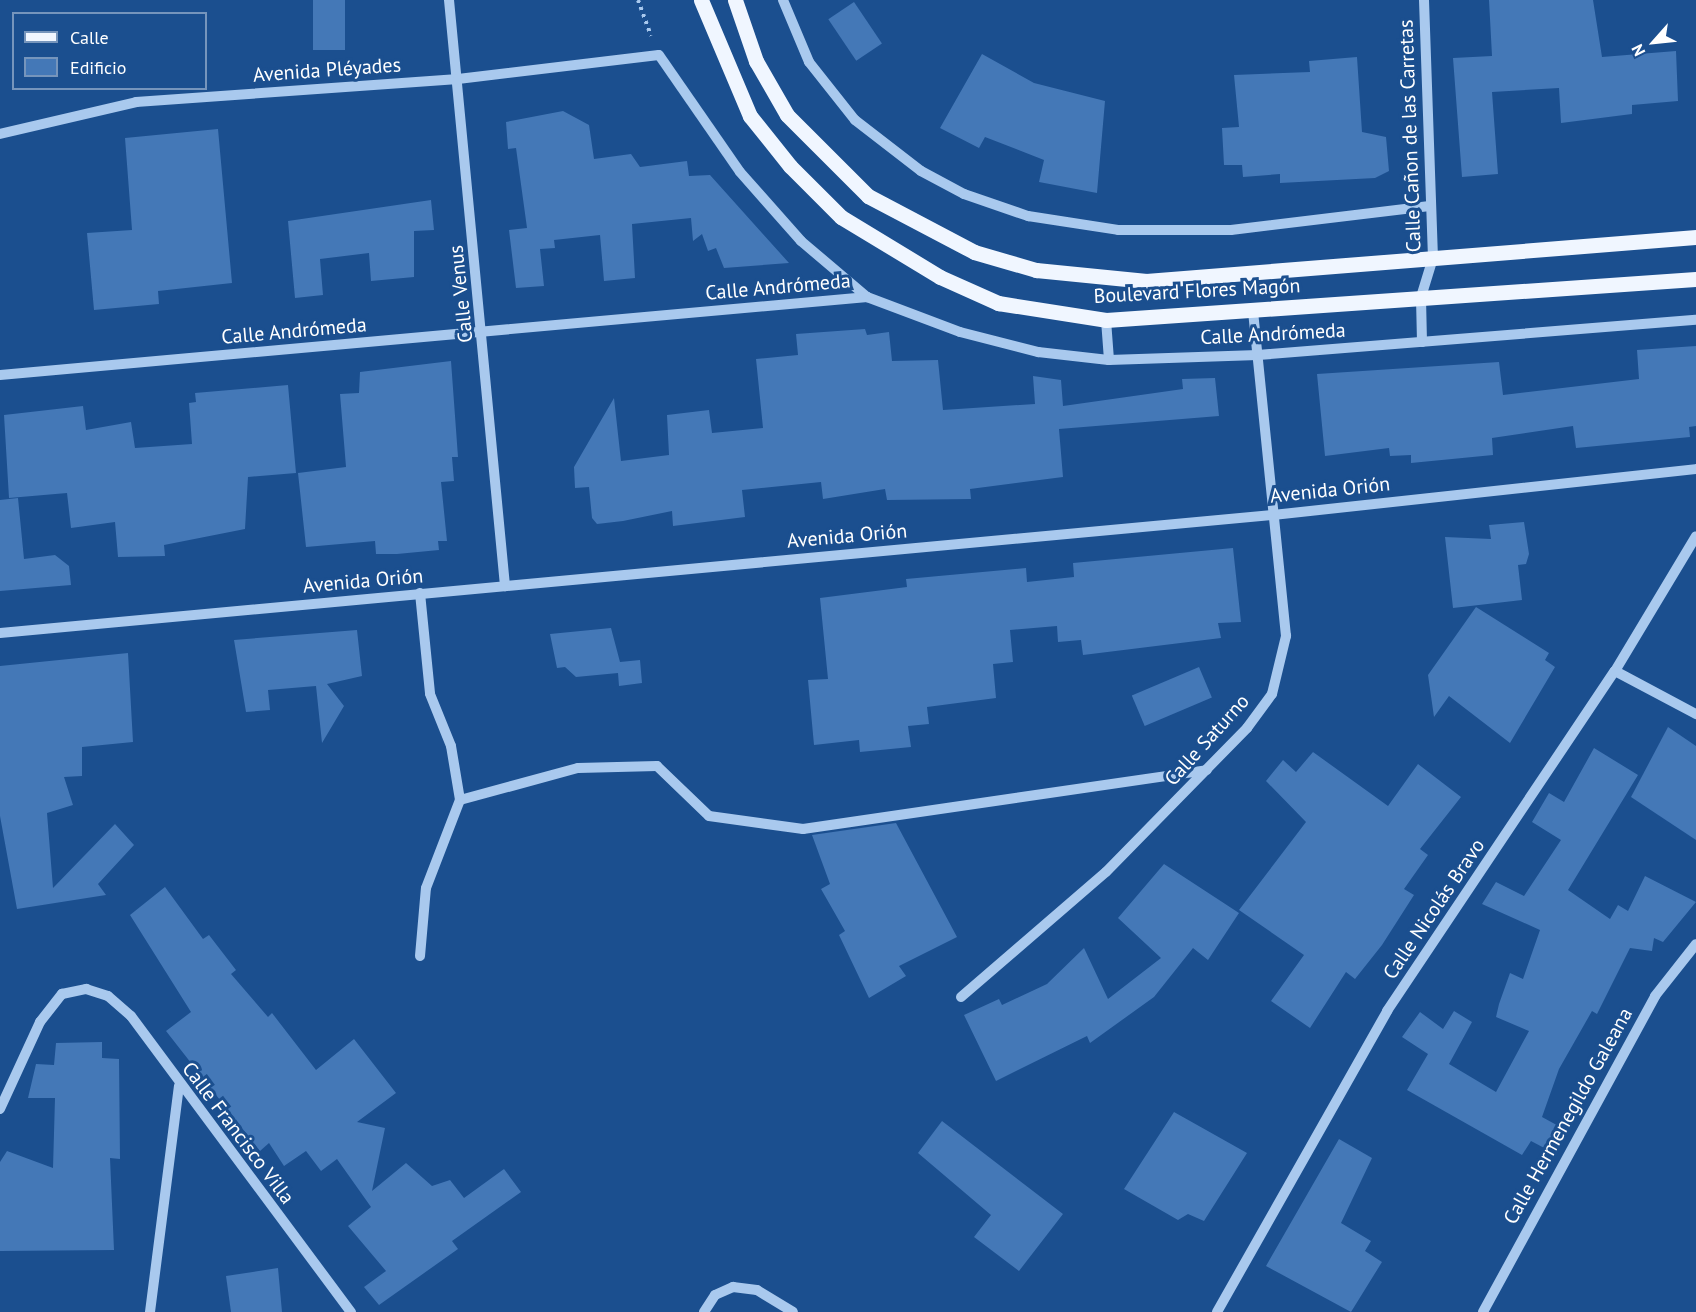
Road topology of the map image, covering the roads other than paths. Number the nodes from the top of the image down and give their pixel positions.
1 (449, 0) edge
2 (700, 0) edge
3 (735, 0) edge
4 (783, 0) edge
5 (1424, 0) edge
6 (458, 79) junction
7 (0, 134) edge
8 (1430, 206) junction
9 (1696, 237) edge
10 (1433, 258) junction
11 (1696, 279) edge
12 (867, 297) junction
13 (1421, 297) junction
14 (1253, 311) junction
15 (1106, 320) junction
16 (1696, 320) edge
17 (483, 332) junction
18 (1422, 342) junction
19 (1258, 355) junction
20 (1109, 360) junction
21 (0, 375) edge
22 (1696, 469) edge
23 (1274, 515) junction
24 (1696, 536) edge
25 (505, 586) junction
26 (420, 593) junction
27 (0, 633) edge
28 (1615, 671) junction
29 (1696, 714) edge
30 (1207, 770) junction
31 (459, 800) junction
32 (1696, 944) edge
33 (420, 956) dead end
34 (961, 997) dead end
35 (179, 1086) junction
36 (0, 1109) edge
37 (150, 1312) edge
38 (351, 1312) edge
39 (704, 1312) edge
40 (793, 1312) edge
41 (1217, 1312) edge
42 (1483, 1312) edge

1 - 6 street, Calle Venus
2 - 15 main road, Boulevard Flores Magón
3 - 10 main road, Boulevard Flores Magón
4 - 8 street
5 - 8 street, Calle Cañon de las Carretas
6 - 7 street, Avenida Pléyades
6 - 12 street, Avenida Pléyades
6 - 17 street, Calle Venus
8 - 10 street, Calle Cañon de las Carretas
9 - 10 main road, Boulevard Flores Magón
10 - 13 street, Calle Cañon de las Carretas
11 - 13 main road, Boulevard Flores Magón
12 - 17 street, Calle Andrómeda
12 - 20 street, Calle Andrómeda
13 - 14 main road, Boulevard Flores Magón
13 - 18 street, Calle Cañon de las Carretas
14 - 15 main road, Boulevard Flores Magón
14 - 19 street, Calle Saturno
15 - 20 street
16 - 18 street, Calle Andrómeda
17 - 21 street, Calle Andrómeda
17 - 25 street, Calle Venus
18 - 19 street, Calle Andrómeda
19 - 20 street, Calle Andrómeda
19 - 23 street, Calle Saturno
22 - 23 street, Avenida Orión
23 - 25 street, Avenida Orión
23 - 30 street, Calle Saturno
24 - 28 street, Calle Nicolás Bravo
25 - 26 street, Avenida Orión
26 - 27 street, Avenida Orión
26 - 31 street
28 - 29 street
28 - 41 street, Calle Nicolás Bravo
30 - 31 street
30 - 34 street, Calle Saturno
31 - 33 street
32 - 42 street, Calle Hermenegildo Galeana
35 - 36 street, Calle Francisco Villa
35 - 37 street
35 - 38 street, Calle Francisco Villa
39 - 40 street

